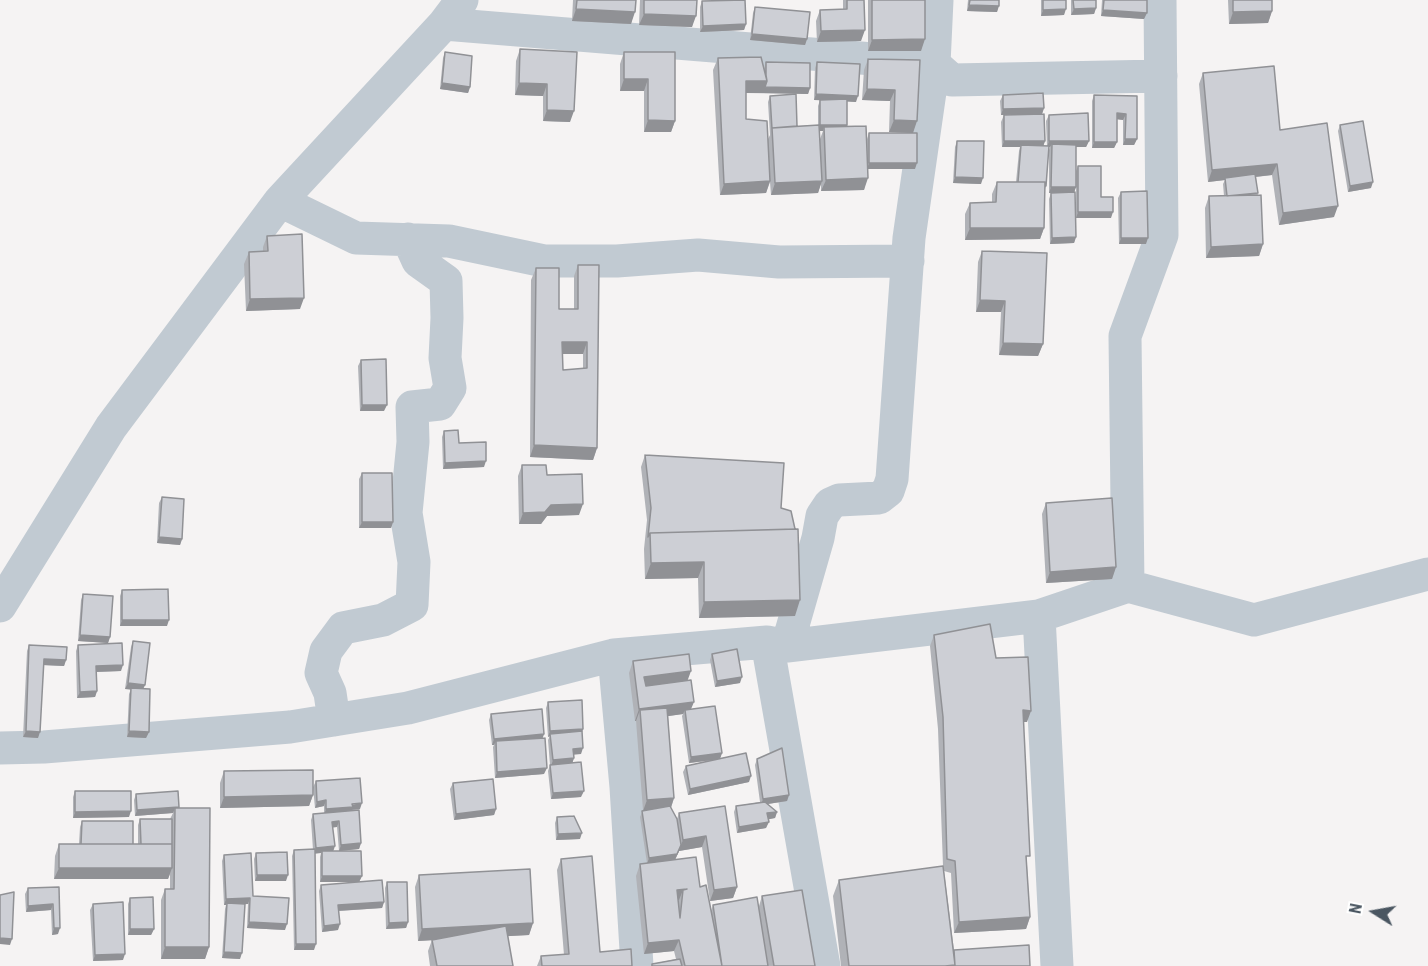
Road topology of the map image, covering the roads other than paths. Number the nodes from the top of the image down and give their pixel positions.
1 (938, 0) edge
2 (1160, 0) edge
3 (453, 12) edge
4 (934, 64) junction
5 (1161, 76) junction
6 (280, 201) junction
7 (408, 239) junction
8 (908, 261) junction
9 (1428, 574) edge
10 (1128, 586) junction
11 (0, 606) edge
12 (1039, 616) junction
13 (777, 644) junction
14 (614, 656) junction
15 (334, 720) junction
16 (0, 748) edge
17 (637, 966) edge
18 (824, 966) edge
19 (1057, 966) edge

1 - 4 street
2 - 5 street
3 - 4 street
3 - 6 street
4 - 5 street
4 - 8 street
5 - 10 street
6 - 7 street
6 - 11 street
7 - 8 street
7 - 15 street
8 - 13 street
9 - 10 street
10 - 12 street
12 - 13 street
12 - 19 street
13 - 14 street
13 - 18 street
14 - 15 street
14 - 17 street
15 - 16 street

